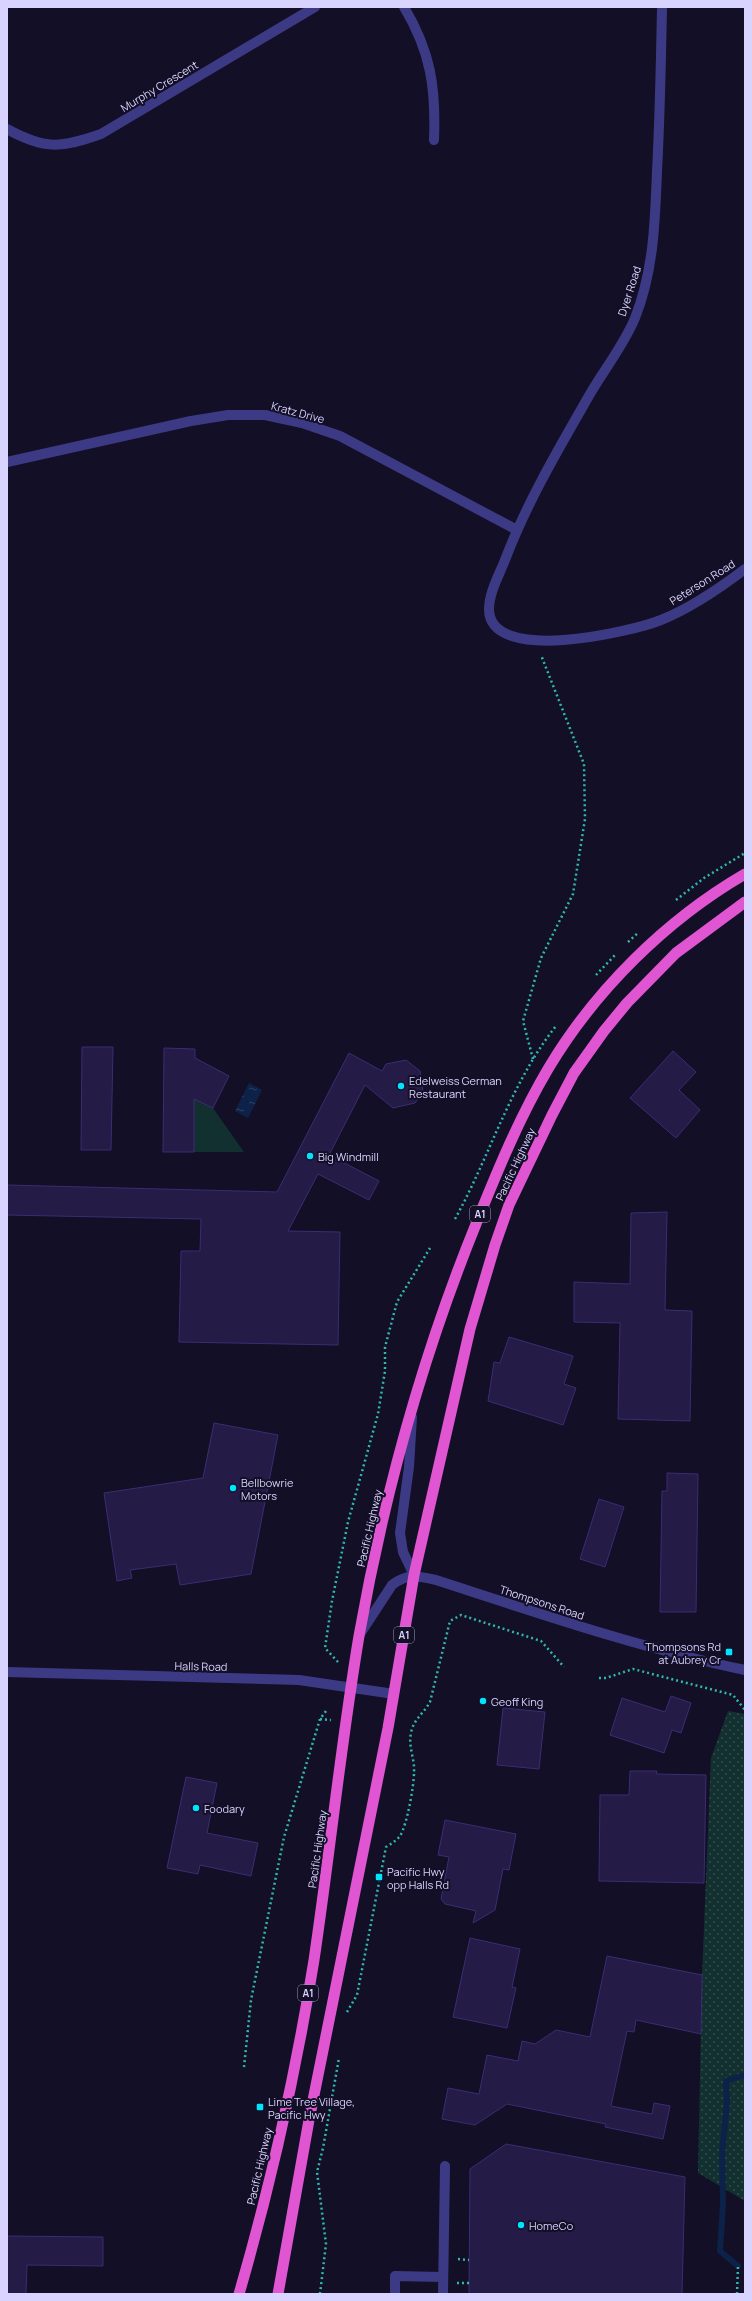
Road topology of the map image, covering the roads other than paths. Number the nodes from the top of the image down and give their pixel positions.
1 (315, 7) edge
2 (404, 7) edge
3 (662, 7) edge
4 (7, 129) edge
5 (434, 140) dead end
6 (7, 462) edge
7 (517, 530) junction
8 (745, 569) edge
9 (745, 874) edge
10 (745, 902) edge
11 (412, 1406) junction
12 (414, 1575) junction
13 (359, 1636) junction
14 (745, 1670) edge
15 (7, 1672) edge
16 (352, 1687) junction
17 (394, 1694) junction
18 (445, 2166) dead end
19 (443, 2277) junction
20 (239, 2294) edge
21 (278, 2294) edge
22 (395, 2294) edge
23 (443, 2294) edge

1 - 4 street, Murphy Crescent
2 - 5 street
3 - 7 street, Dyer Road
6 - 7 street, Kratz Drive
7 - 8 street, Peterson Road
9 - 11 highway, Pacific Highway / A1
10 - 12 highway, Pacific Highway / A1
11 - 12 street, Pacific Highway
11 - 13 highway, Pacific Highway / A1
12 - 13 street
12 - 14 street, Thompsons Road
12 - 17 highway, Pacific Highway / A1
13 - 16 highway, Pacific Highway / A1
15 - 16 street, Halls Road
16 - 17 street, Halls Road
16 - 20 highway, Pacific Highway / A1
17 - 21 highway, Pacific Highway / A1
18 - 19 street
19 - 22 street
19 - 23 street

